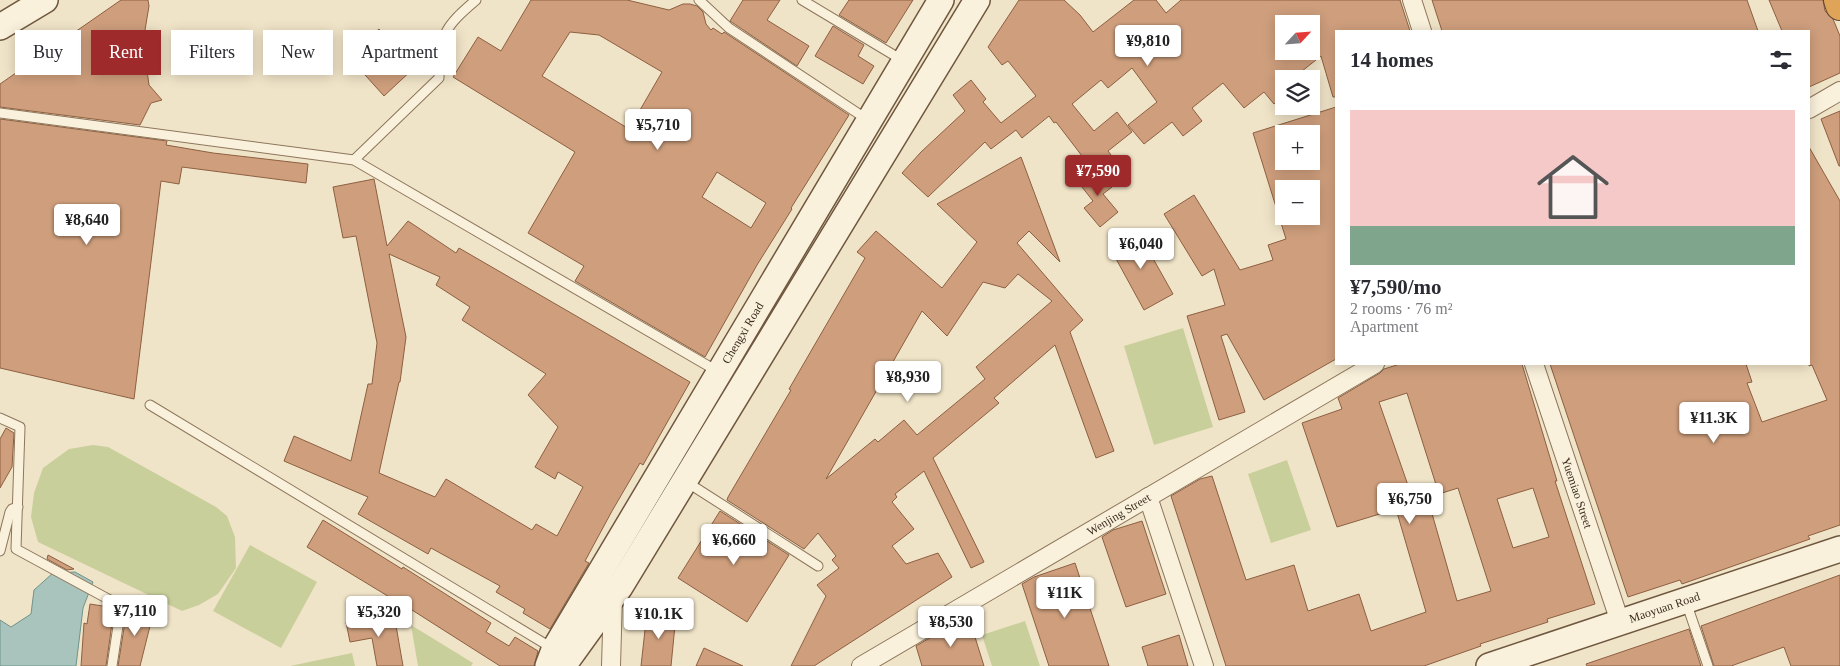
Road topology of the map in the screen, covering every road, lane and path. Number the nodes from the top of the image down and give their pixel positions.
1 (45, 0) edge
2 (476, 0) edge
3 (700, 0) edge
4 (802, 0) edge
5 (941, 0) edge
6 (977, 0) edge
7 (1412, 0) edge
8 (1838, 0) edge
9 (1840, 6) edge
10 (0, 27) edge
11 (1422, 30) edge
12 (905, 61) junction
13 (1840, 91) edge
14 (1810, 108) edge
15 (0, 113) edge
16 (870, 121) junction
17 (354, 160) junction
18 (1373, 365) edge
19 (1534, 365) edge
20 (720, 372) junction
21 (150, 405) dead end
22 (0, 418) edge
23 (685, 481) junction
24 (1148, 497) junction
25 (18, 507) junction
26 (620, 540) junction
27 (1840, 549) edge
28 (0, 551) edge
29 (818, 566) dead end
30 (1685, 600) junction
31 (1620, 622) junction
32 (555, 661) edge
33 (112, 666) edge
34 (611, 666) edge
35 (861, 666) edge
36 (1204, 666) edge
37 (1489, 666) edge
38 (1708, 666) edge

1 - 10 main road
2 - 17 lane
3 - 16 lane
4 - 12 lane
5 - 12 main road, Chengxi Road
6 - 23 main road
7 - 11 street
8 - 9 highway
12 - 16 main road, Chengxi Road
13 - 14 street
15 - 17 lane
16 - 20 main road, Chengxi Road
17 - 20 lane
18 - 24 street, Wenjing Street
19 - 31 street, Yuemiao Street
20 - 26 main road, Chengxi Road
21 - 32 lane
22 - 25 lane
23 - 29 lane
23 - 32 main road
24 - 35 street, Wenjing Street
24 - 36 street
25 - 28 lane
25 - 33 lane
26 - 32 main road, Chengxi Road
26 - 34 street
27 - 30 main road, Maoyuan Road
30 - 31 main road, Maoyuan Road
30 - 38 lane
31 - 37 main road, Maoyuan Road

